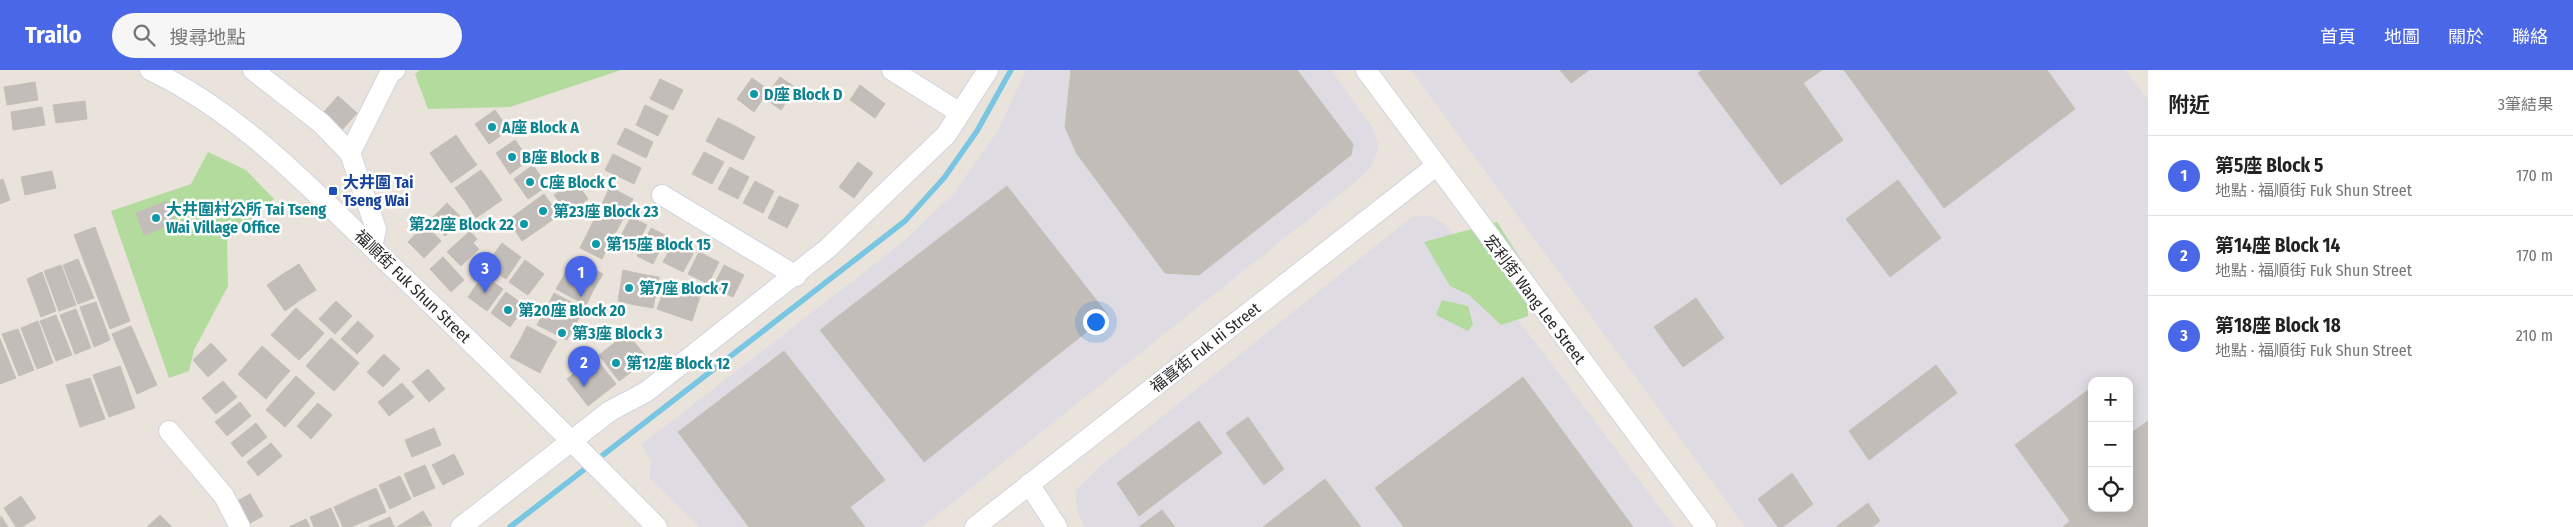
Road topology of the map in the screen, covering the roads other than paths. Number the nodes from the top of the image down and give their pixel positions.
1 (150, 70) edge
2 (253, 70) edge
3 (892, 70) edge
4 (988, 70) edge
5 (1366, 70) edge
6 (391, 71) edge
7 (960, 113) junction
8 (350, 154) junction
9 (1436, 166) junction
10 (662, 195) dead end
11 (372, 247) junction
12 (796, 276) junction
13 (169, 431) dead end
14 (575, 445) junction
15 (1029, 484) junction
16 (240, 527) edge
17 (461, 527) edge
18 (657, 527) edge
19 (975, 527) edge
20 (1057, 527) edge
21 (1706, 527) edge

1 - 11 street, 福順街 Fuk Shun Street
2 - 8 street
3 - 7 street
4 - 7 street
5 - 9 street, 宏利街 Wang Lee Street
6 - 8 street
7 - 12 street
8 - 11 street
9 - 15 street, 福喜街 Fuk Hi Street
9 - 21 street, 宏利街 Wang Lee Street
10 - 12 street
11 - 14 street, 福順街 Fuk Shun Street
12 - 14 street
13 - 16 street
14 - 17 street
14 - 18 street, 福順街 Fuk Shun Street
15 - 19 street, 福喜街 Fuk Hi Street
15 - 20 street

